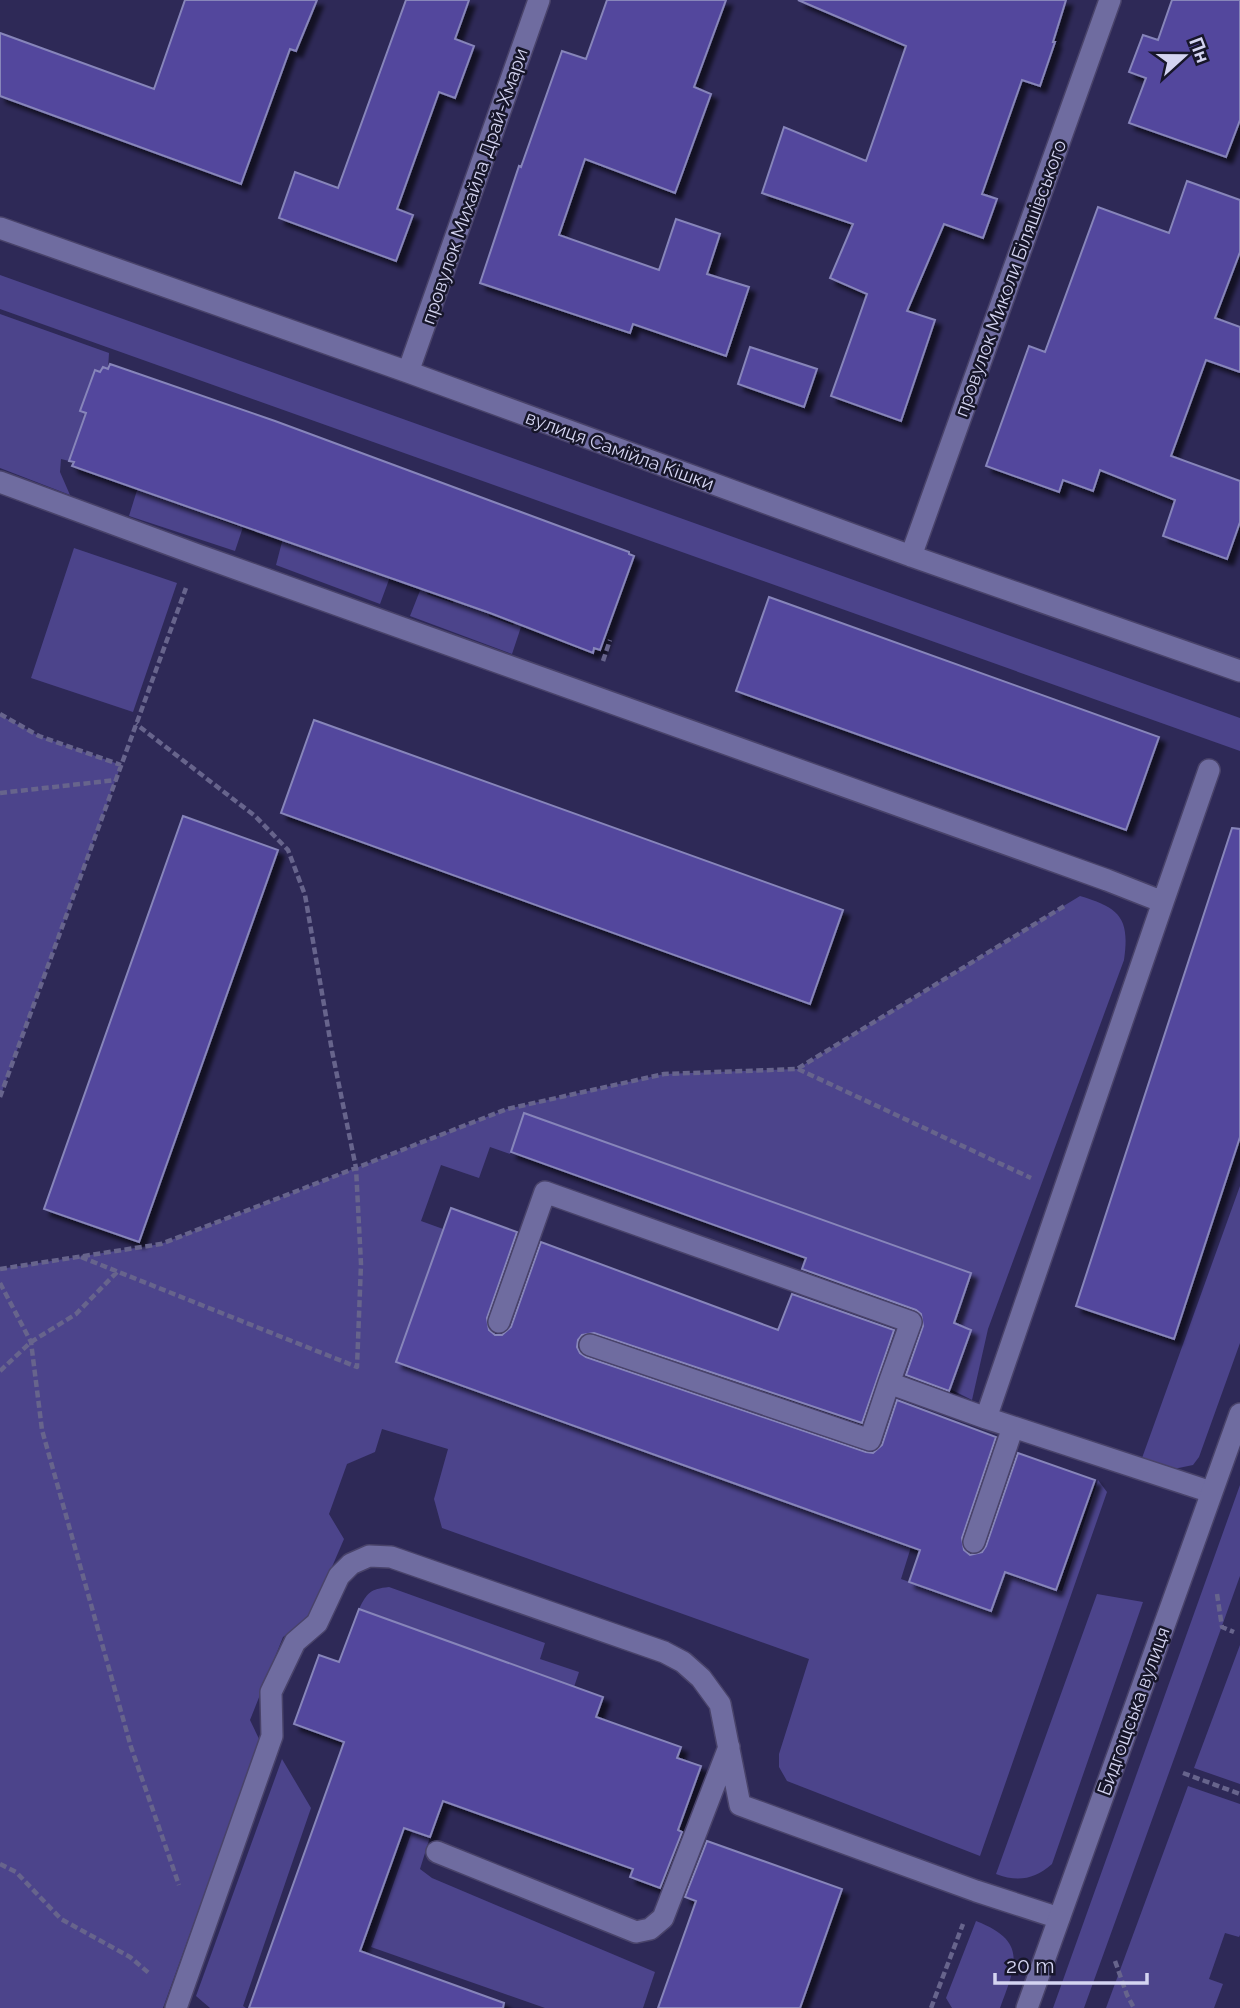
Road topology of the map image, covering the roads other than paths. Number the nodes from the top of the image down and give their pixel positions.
1 (540, 0) edge
2 (1110, 0) edge
3 (0, 228) edge
4 (408, 372) junction
5 (0, 482) edge
6 (911, 556) junction
7 (1240, 671) edge
8 (1209, 770) dead end
9 (1163, 902) junction
10 (499, 1322) dead end
11 (590, 1345) dead end
12 (889, 1383) junction
13 (1240, 1413) edge
14 (986, 1418) junction
15 (1013, 1427) junction
16 (1212, 1492) junction
17 (974, 1542) dead end
18 (729, 1746) junction
19 (437, 1852) dead end
20 (1059, 1918) junction
21 (178, 2003) edge
22 (1027, 2008) edge

1 - 4 street, провулок Михайла Драй-Хмари
2 - 6 street, провулок Миколи Біляшівського
3 - 4 street, вулиця Самійла Кішки
4 - 6 street, вулиця Самійла Кішки
5 - 9 street
6 - 7 street, вулиця Самійла Кішки
8 - 9 street
9 - 14 street
10 - 12 street
11 - 12 street
12 - 14 street
13 - 16 street, Бидгощська вулиця
14 - 15 street
15 - 16 street
15 - 17 street
16 - 20 street, Бидгощська вулиця
18 - 19 street
18 - 20 street
18 - 21 street
20 - 22 street, Бидгощська вулиця

